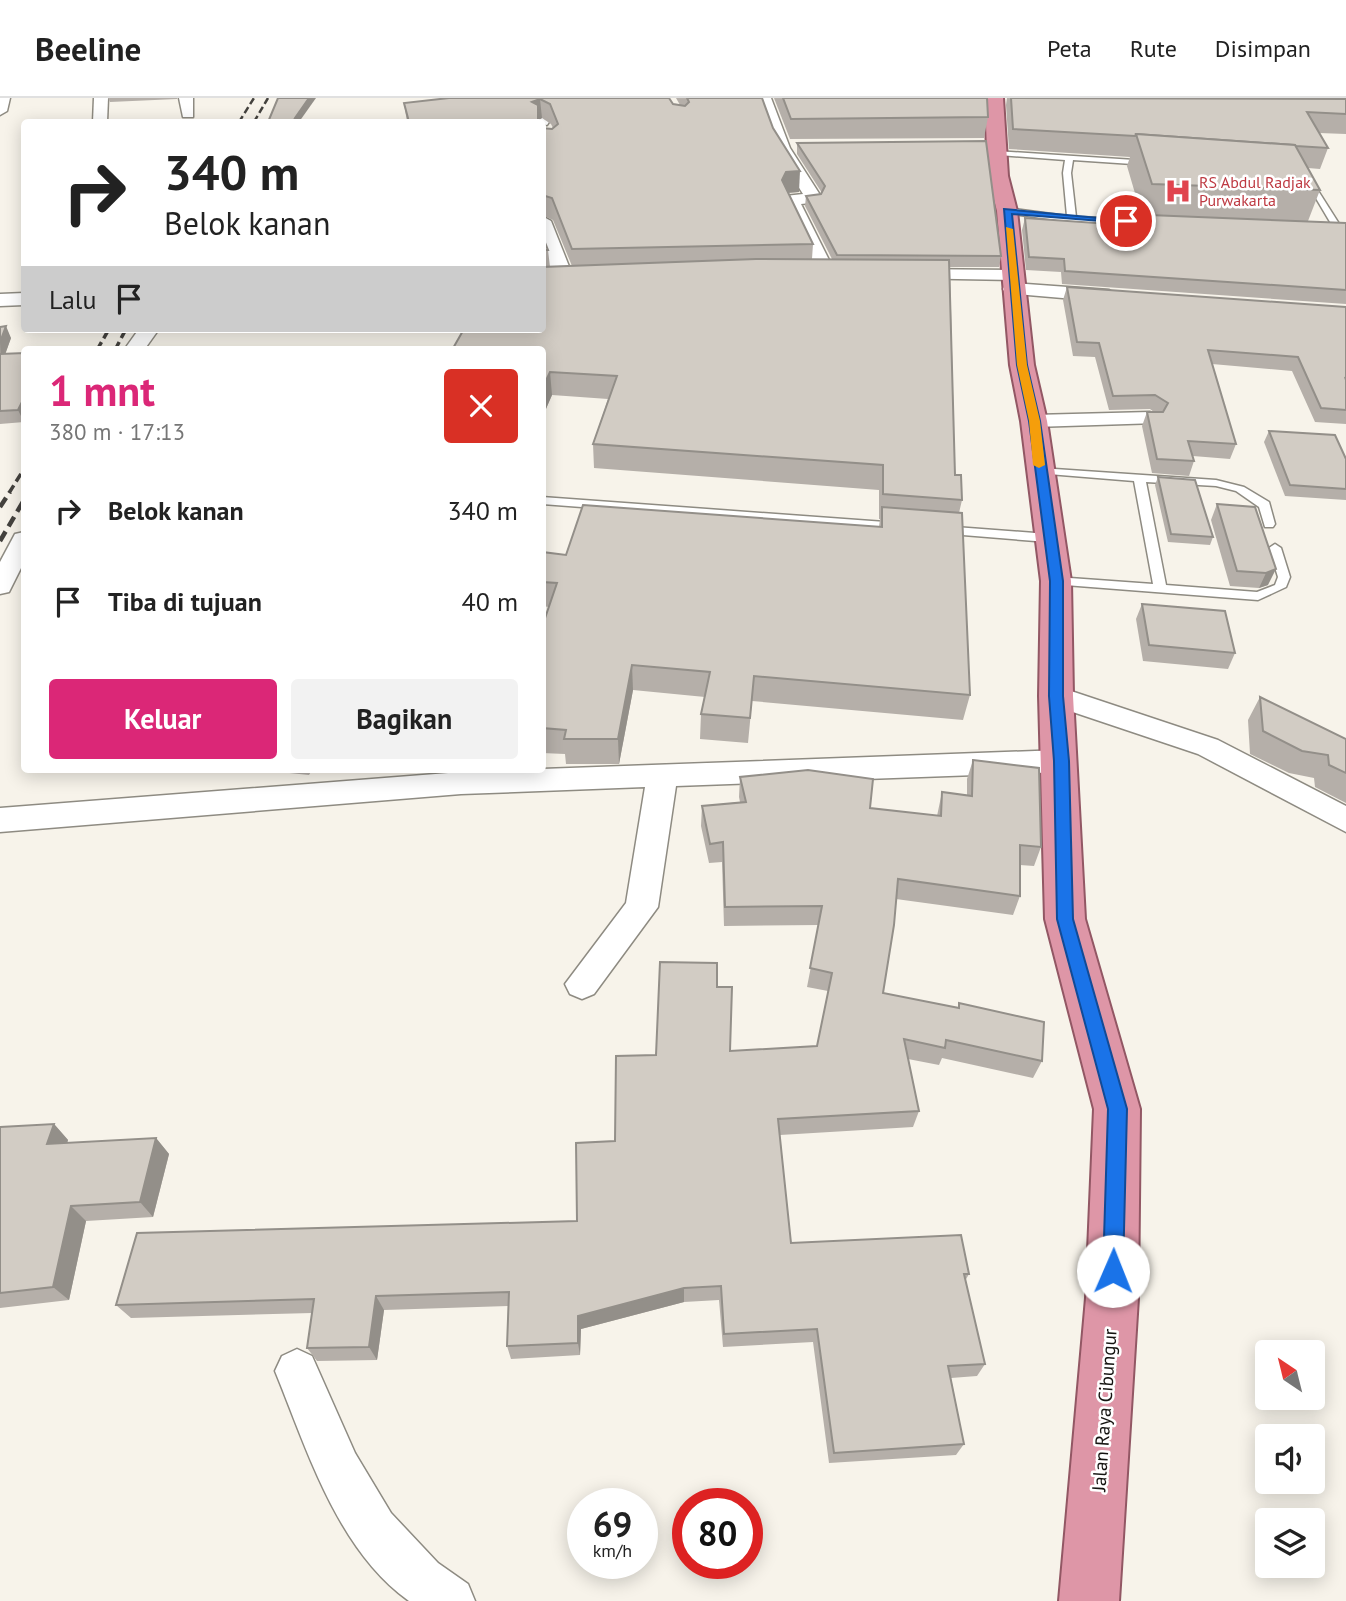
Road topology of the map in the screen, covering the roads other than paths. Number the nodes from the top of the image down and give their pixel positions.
1 (2, 98) edge
2 (102, 98) edge
3 (186, 98) edge
4 (764, 98) edge
5 (999, 99) edge
6 (0, 111) edge
7 (188, 114) dead end
8 (100, 119) edge
9 (994, 147) junction
10 (1069, 158) junction
11 (1163, 164) edge
12 (1300, 175) edge
13 (1007, 211) junction
14 (1072, 219) junction
15 (1180, 223) edge
16 (546, 229) edge
17 (1326, 229) edge
18 (1343, 230) edge
19 (803, 274) edge
20 (882, 274) edge
21 (546, 281) edge
22 (1013, 282) junction
23 (1123, 297) edge
24 (21, 299) edge
25 (0, 300) edge
26 (1150, 418) edge
27 (1034, 421) junction
28 (1040, 471) junction
29 (1140, 480) junction
30 (546, 500) edge
31 (1269, 524) dead end
32 (911, 528) edge
33 (925, 528) edge
34 (1048, 538) junction
35 (21, 546) edge
36 (1275, 548) dead end
37 (1056, 581) junction
38 (0, 586) edge
39 (1160, 589) junction
40 (1056, 696) junction
41 (1061, 761) junction
42 (662, 776) junction
43 (0, 820) edge
44 (1346, 820) edge
45 (582, 984) dead end
46 (297, 1371) dead end
47 (451, 1601) edge
48 (1089, 1601) edge

1 - 6 street
2 - 8 street
3 - 7 street
4 - 19 street
5 - 9 highway, Jalan Raya Cibungur
9 - 10 lane
9 - 13 highway, Jalan Raya Cibungur
10 - 11 lane
10 - 14 lane
12 - 18 lane
13 - 14 lane
13 - 22 highway, Jalan Raya Cibungur
14 - 15 lane
16 - 21 street
17 - 18 lane
20 - 22 street
22 - 23 street
22 - 27 highway, Jalan Raya Cibungur
24 - 25 street
26 - 27 street
27 - 28 highway, Jalan Raya Cibungur
28 - 29 lane
28 - 34 highway, Jalan Raya Cibungur
29 - 31 lane
29 - 39 lane
30 - 32 lane
33 - 34 lane
34 - 37 highway, Jalan Raya Cibungur
35 - 38 street
36 - 39 lane
37 - 39 lane
37 - 40 highway, Jalan Raya Cibungur
40 - 41 highway, Jalan Raya Cibungur
40 - 44 street
41 - 42 street
41 - 48 highway, Jalan Raya Cibungur
42 - 43 street
42 - 45 street
46 - 47 street

